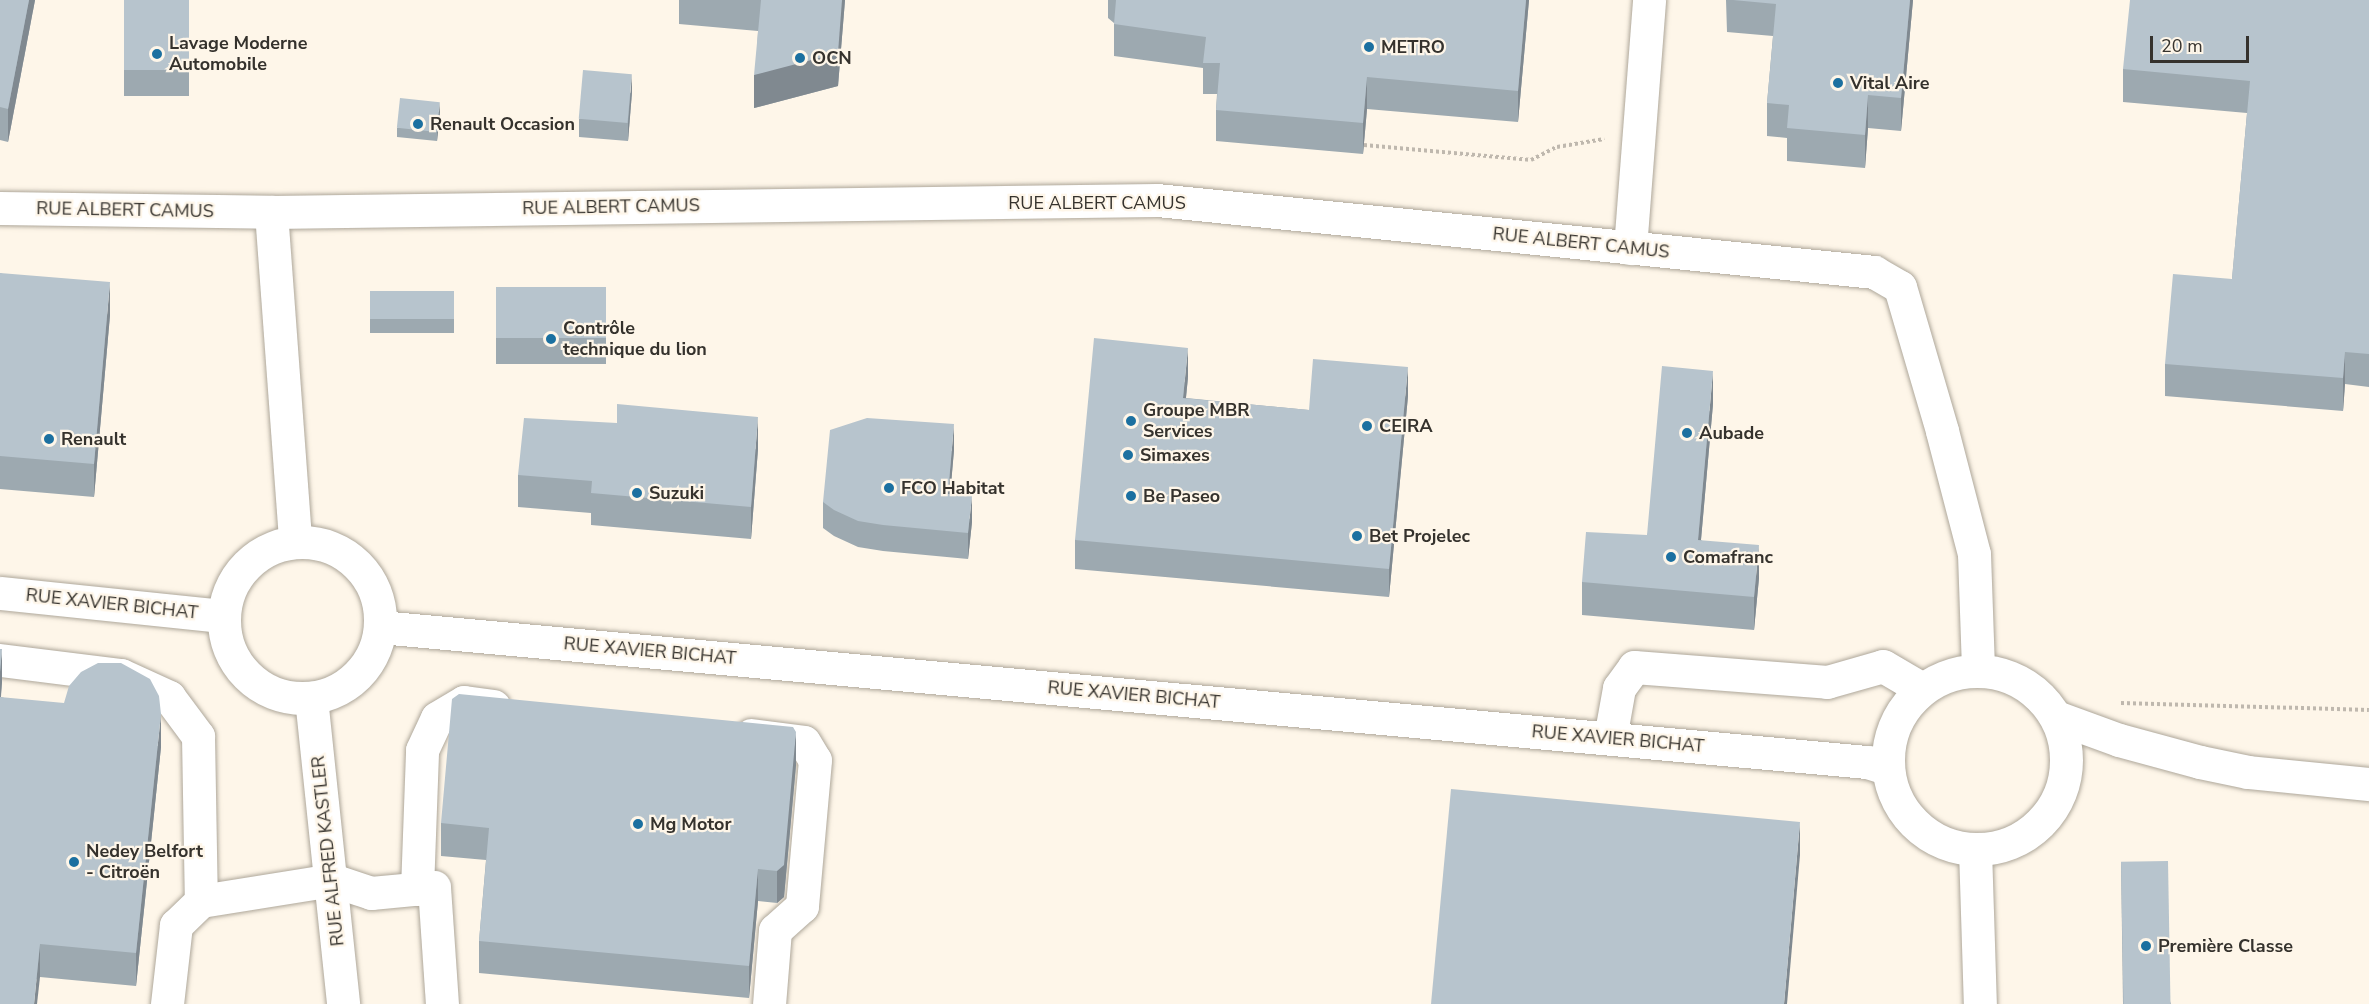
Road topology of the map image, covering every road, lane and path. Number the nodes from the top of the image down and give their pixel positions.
1 (1649, 0) edge
2 (1639, 133) junction
3 (1364, 145) edge
4 (0, 208) edge
5 (271, 212) junction
6 (1630, 248) junction
7 (295, 542) junction
8 (0, 593) edge
9 (223, 616) junction
10 (380, 627) junction
11 (0, 660) edge
12 (1978, 670) junction
13 (1922, 689) junction
14 (311, 698) junction
15 (2114, 703) dead end
16 (522, 709) edge
17 (2369, 710) edge
18 (2056, 717) junction
19 (722, 732) edge
20 (1610, 738) junction
21 (1887, 768) junction
22 (2369, 784) edge
23 (1975, 849) junction
24 (332, 880) junction
25 (417, 889) junction
26 (201, 901) junction
27 (167, 1004) edge
28 (343, 1004) edge
29 (442, 1004) edge
30 (769, 1004) edge
31 (1980, 1004) edge

1 - 2 main road
2 - 3 path
2 - 6 main road
4 - 5 main road, RUE ALBERT CAMUS
5 - 6 main road, RUE ALBERT CAMUS
5 - 7 main road
6 - 12 main road, RUE ALBERT CAMUS
7 - 9 main road
7 - 10 main road
8 - 9 main road, RUE XAVIER BICHAT
9 - 14 main road
10 - 14 main road
10 - 20 main road, RUE XAVIER BICHAT
11 - 26 main road
12 - 13 main road
12 - 18 main road
13 - 20 main road
13 - 21 main road
14 - 24 main road, RUE ALFRED KASTLER
15 - 17 path
16 - 25 main road
18 - 22 main road
18 - 23 main road
19 - 30 main road
20 - 21 main road, RUE XAVIER BICHAT
21 - 23 main road
23 - 31 main road
24 - 25 main road
24 - 26 main road
24 - 28 main road, RUE ALFRED KASTLER
25 - 29 main road
26 - 27 main road

